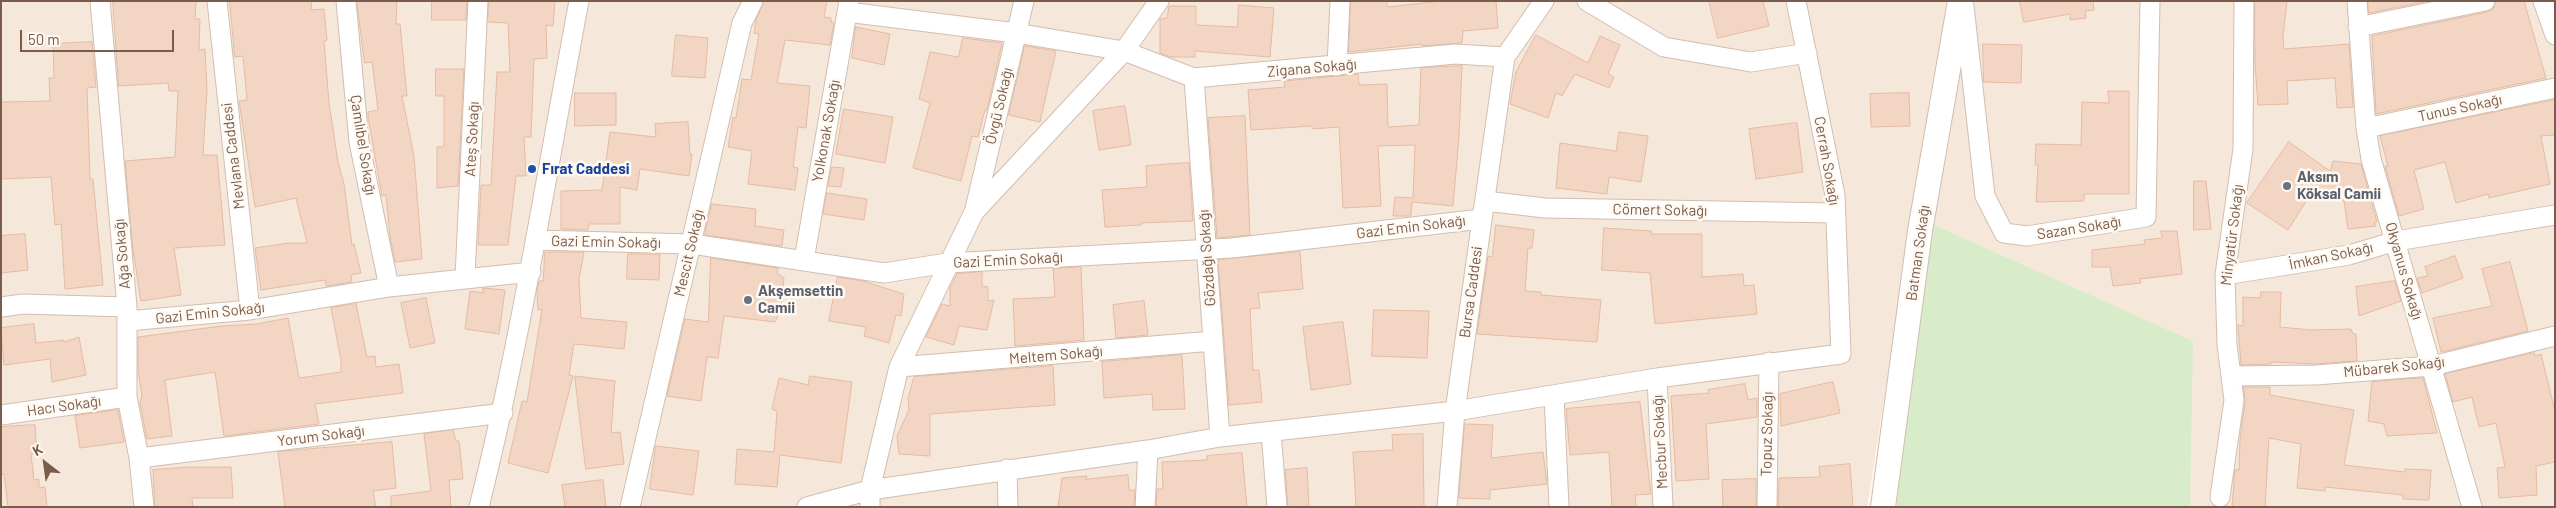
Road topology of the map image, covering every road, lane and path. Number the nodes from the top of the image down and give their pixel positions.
1 (100, 1) edge
2 (217, 1) edge
3 (346, 1) edge
4 (478, 1) edge
5 (579, 1) edge
6 (754, 1) edge
7 (1024, 1) edge
8 (1159, 1) edge
9 (1340, 1) edge
10 (1544, 1) edge
11 (1588, 1) edge
12 (1796, 1) edge
13 (1961, 1) edge
14 (2150, 1) edge
15 (2244, 1) edge
16 (2357, 1) edge
17 (2485, 1) edge
18 (2543, 1) edge
19 (848, 7) edge
20 (2358, 28) junction
21 (1016, 33) junction
22 (2555, 35) edge
23 (1124, 51) junction
24 (1807, 52) junction
25 (1505, 57) junction
26 (1337, 66) junction
27 (1194, 78) junction
28 (2555, 88) edge
29 (2366, 128) junction
30 (1483, 210) junction
31 (974, 212) junction
32 (1835, 212) junction
33 (2555, 215) edge
34 (535, 240) junction
35 (2396, 241) junction
36 (692, 244) junction
37 (1206, 249) junction
38 (804, 260) junction
39 (947, 263) junction
40 (531, 272) junction
41 (2225, 275) junction
42 (465, 277) junction
43 (389, 287) junction
44 (1, 307) edge
45 (250, 310) junction
46 (127, 314) junction
47 (2555, 336) edge
48 (1213, 341) junction
49 (1769, 362) junction
50 (2432, 366) junction
51 (899, 367) junction
52 (2231, 376) junction
53 (1657, 378) junction
54 (1554, 395) junction
55 (127, 397) junction
56 (1455, 411) junction
57 (502, 413) junction
58 (1, 415) edge
59 (1271, 432) junction
60 (1220, 437) junction
61 (1148, 450) junction
62 (139, 458) junction
63 (1007, 469) junction
64 (2220, 497) dead end
65 (870, 498) edge
66 (144, 507) edge
67 (479, 507) edge
68 (630, 507) edge
69 (807, 507) edge
70 (1008, 507) edge
71 (1145, 507) edge
72 (1277, 507) edge
73 (1447, 507) edge
74 (1559, 507) edge
75 (1663, 507) edge
76 (1767, 507) edge
77 (1884, 507) edge
78 (2472, 507) edge

1 - 46 street, Ağa Sokağı
2 - 45 street, Mevlana Caddesi
3 - 43 street, Çamlıbel Sokağı
4 - 42 street, Ateş Sokağı
5 - 34 street
6 - 36 street, Mescit Sokağı
7 - 21 street, Övgü Sokağı
8 - 23 street
9 - 26 street
10 - 25 street, Bursa Caddesi
11 - 24 street
12 - 24 street, Cerrah Sokağı
13 - 14 street, Sazan Sokağı
13 - 77 street, Batman Sokağı
15 - 41 street, Minyatür Sokağı
16 - 20 street, Okyanus Sokağı
17 - 20 street
18 - 22 street
19 - 21 street, Zigana Sokağı
19 - 38 street, Yolkonak Sokağı
20 - 29 street, Okyanus Sokağı
21 - 23 street, Zigana Sokağı
21 - 31 street, Övgü Sokağı
23 - 27 street, Zigana Sokağı
23 - 31 street
24 - 32 street, Cerrah Sokağı
25 - 26 street, Zigana Sokağı
25 - 30 street, Bursa Caddesi
26 - 27 street, Zigana Sokağı
27 - 37 street, Gözdağı Sokağı
28 - 29 street, Tunus Sokağı
29 - 35 street, Okyanus Sokağı
30 - 32 street, Cömert Sokağı
30 - 37 street, Gazi Emin Sokağı
30 - 56 street, Bursa Caddesi
31 - 39 street
32 - 49 street, Cerrah Sokağı
33 - 35 street, İmkan Sokağı
34 - 36 street, Gazi Emin Sokağı
34 - 40 street
35 - 41 street, İmkan Sokağı
35 - 50 street, Okyanus Sokağı
36 - 38 street, Gazi Emin Sokağı
36 - 68 street, Mescit Sokağı
37 - 39 street, Gazi Emin Sokağı
37 - 48 street, Gözdağı Sokağı
38 - 39 street, Gazi Emin Sokağı
39 - 51 street
40 - 42 street, Gazi Emin Sokağı
40 - 57 street
41 - 52 street, Minyatür Sokağı
42 - 43 street, Gazi Emin Sokağı
43 - 45 street, Gazi Emin Sokağı
44 - 46 street, Gazi Emin Sokağı
45 - 46 street, Gazi Emin Sokağı
46 - 55 street, Ağa Sokağı
47 - 50 street, Mübarek Sokağı
48 - 51 street, Meltem Sokağı
48 - 60 street, Gözdağı Sokağı
49 - 53 street
49 - 76 street, Topuz Sokağı
50 - 52 street, Mübarek Sokağı
50 - 78 street, Okyanus Sokağı
51 - 65 street
52 - 64 street, Minyatür Sokağı
53 - 54 street
53 - 75 street, Mecbur Sokağı
54 - 56 street
54 - 74 street
55 - 58 street, Hacı Sokağı
55 - 62 street, Ağa Sokağı
56 - 59 street
56 - 73 street, Bursa Caddesi
57 - 62 street, Yorum Sokağı
57 - 67 street
59 - 60 street
59 - 72 street
60 - 61 street
61 - 63 street
61 - 71 street
62 - 66 street, Ağa Sokağı
63 - 65 street
63 - 70 street
65 - 69 street

